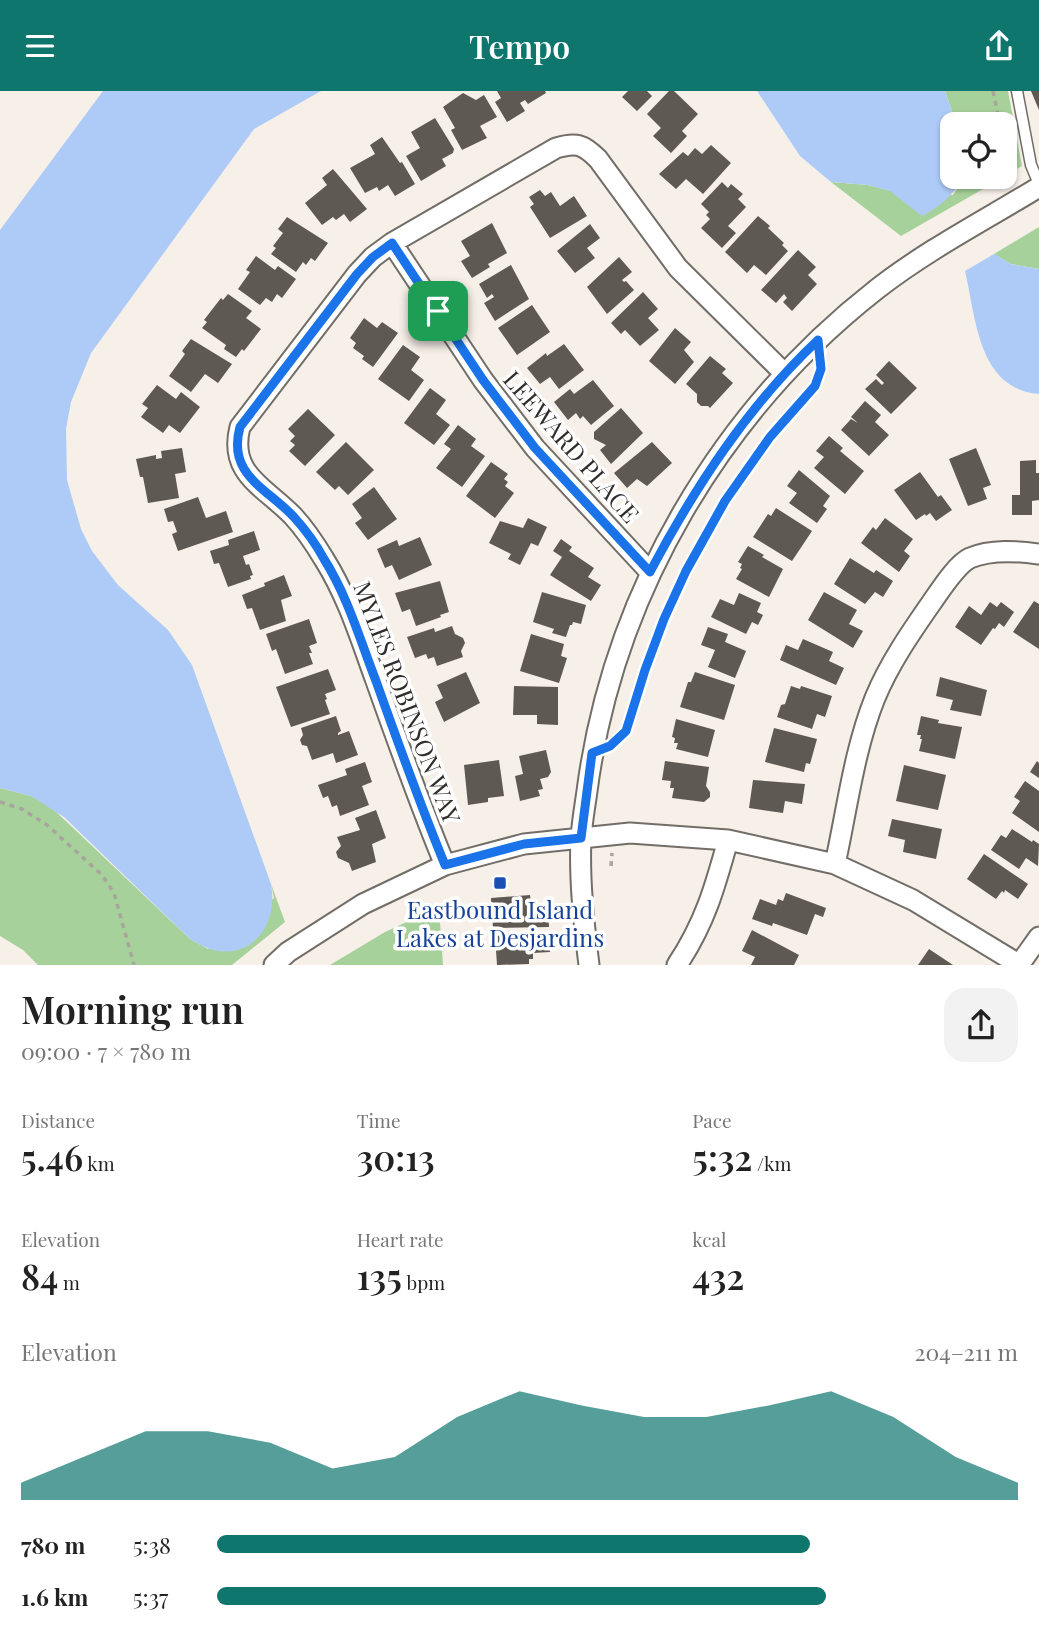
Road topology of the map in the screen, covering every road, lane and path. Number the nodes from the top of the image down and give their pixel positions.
1 (993, 91) edge
2 (1017, 91) edge
3 (997, 112) edge
4 (1034, 189) edge
5 (392, 243) junction
6 (818, 340) junction
7 (783, 373) junction
8 (1039, 554) edge
9 (650, 572) junction
10 (592, 753) junction
11 (0, 802) edge
12 (581, 838) junction
13 (729, 840) junction
14 (835, 864) junction
15 (445, 865) junction
16 (1039, 937) edge
17 (281, 959) edge
18 (135, 965) edge
19 (589, 965) edge
20 (677, 965) edge
21 (1020, 965) edge

1 - 3 path
2 - 4 lane
4 - 6 street
5 - 7 street, MYLES ROBINSON WAY
5 - 9 street, LEEWARD PLACE
5 - 15 street, MYLES ROBINSON WAY
6 - 7 street
6 - 10 lane
7 - 9 street
8 - 14 street
9 - 10 street
10 - 12 street
11 - 18 path
12 - 13 street
12 - 15 street
12 - 19 street
13 - 14 street
13 - 20 street
14 - 21 street
15 - 17 street
16 - 21 street

